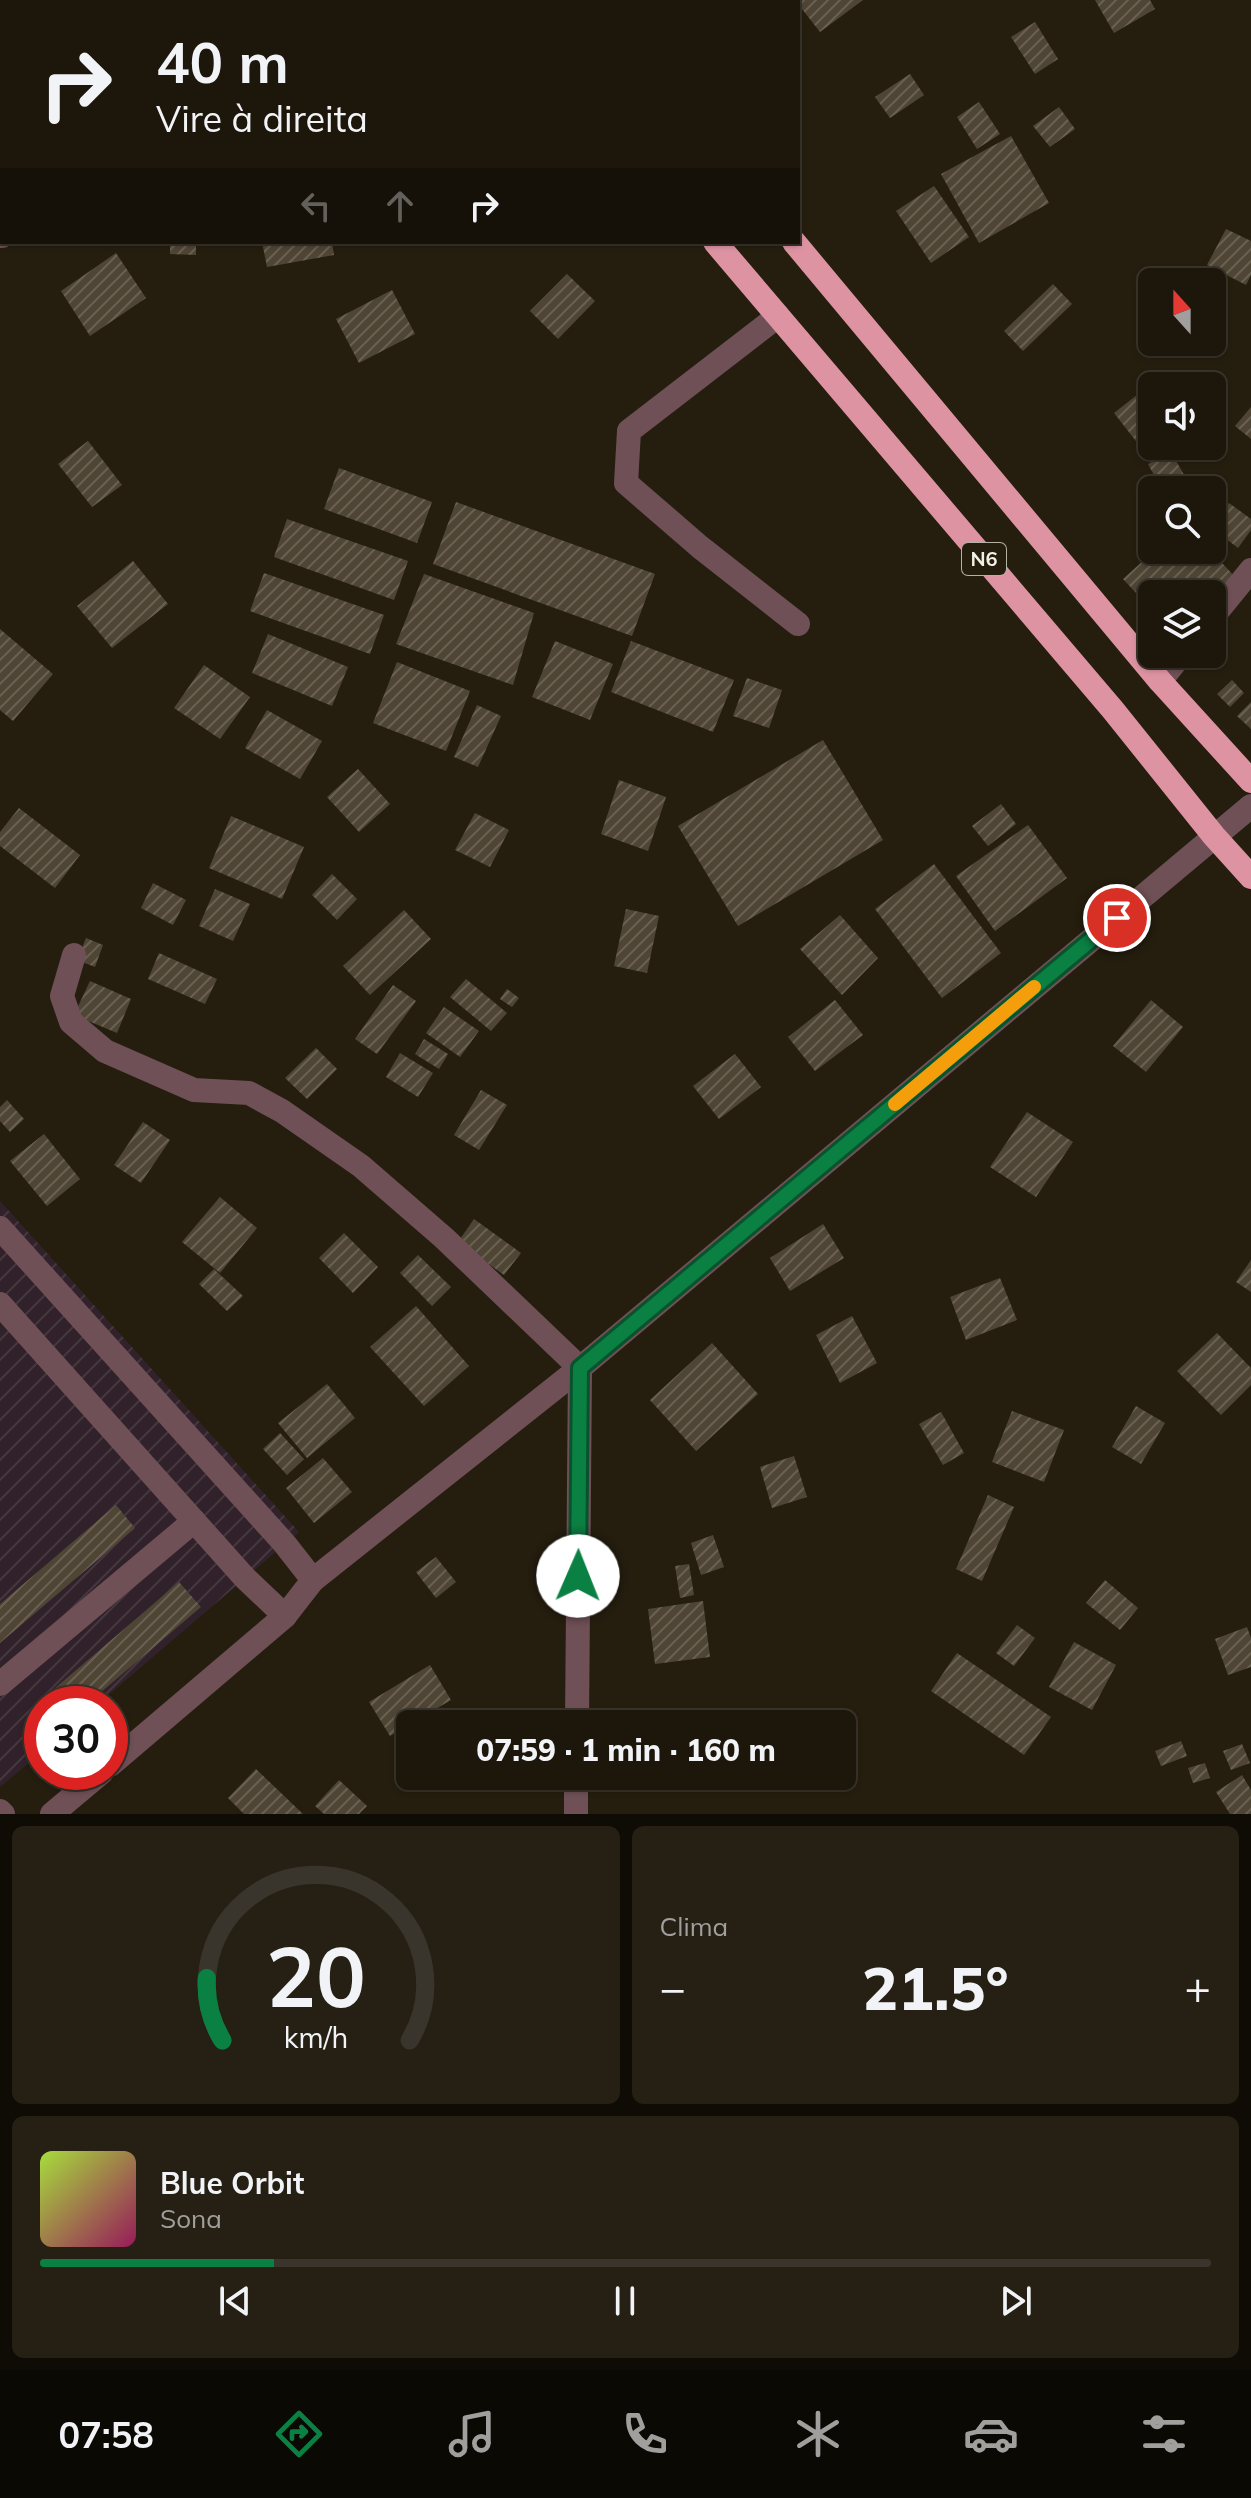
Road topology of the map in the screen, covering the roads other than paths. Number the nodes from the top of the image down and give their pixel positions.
1 (717, 244) edge
2 (796, 244) edge
3 (778, 316) junction
4 (1251, 570) edge
5 (1226, 601) edge
6 (798, 624) dead end
7 (1171, 668) edge
8 (1160, 681) junction
9 (1251, 781) edge
10 (1251, 806) edge
11 (1214, 836) junction
12 (1251, 877) edge
13 (74, 955) dead end
14 (0, 1228) edge
15 (0, 1304) edge
16 (580, 1368) junction
17 (194, 1521) junction
18 (313, 1580) junction
19 (285, 1616) junction
20 (0, 1684) edge
21 (577, 1710) edge
22 (128, 1750) edge
23 (81, 1790) edge
24 (576, 1790) edge
25 (52, 1814) edge
26 (576, 1814) edge

1 - 3 highway, N6
2 - 8 highway, N6
3 - 6 street
3 - 11 highway, N6
4 - 5 street
7 - 8 street
8 - 9 highway, N6
10 - 11 street
11 - 12 highway, N6
11 - 16 street
13 - 16 street
14 - 18 street
15 - 17 street
16 - 18 street
16 - 21 street
17 - 19 street
17 - 20 street
18 - 19 street
19 - 22 street
23 - 25 street
24 - 26 street

